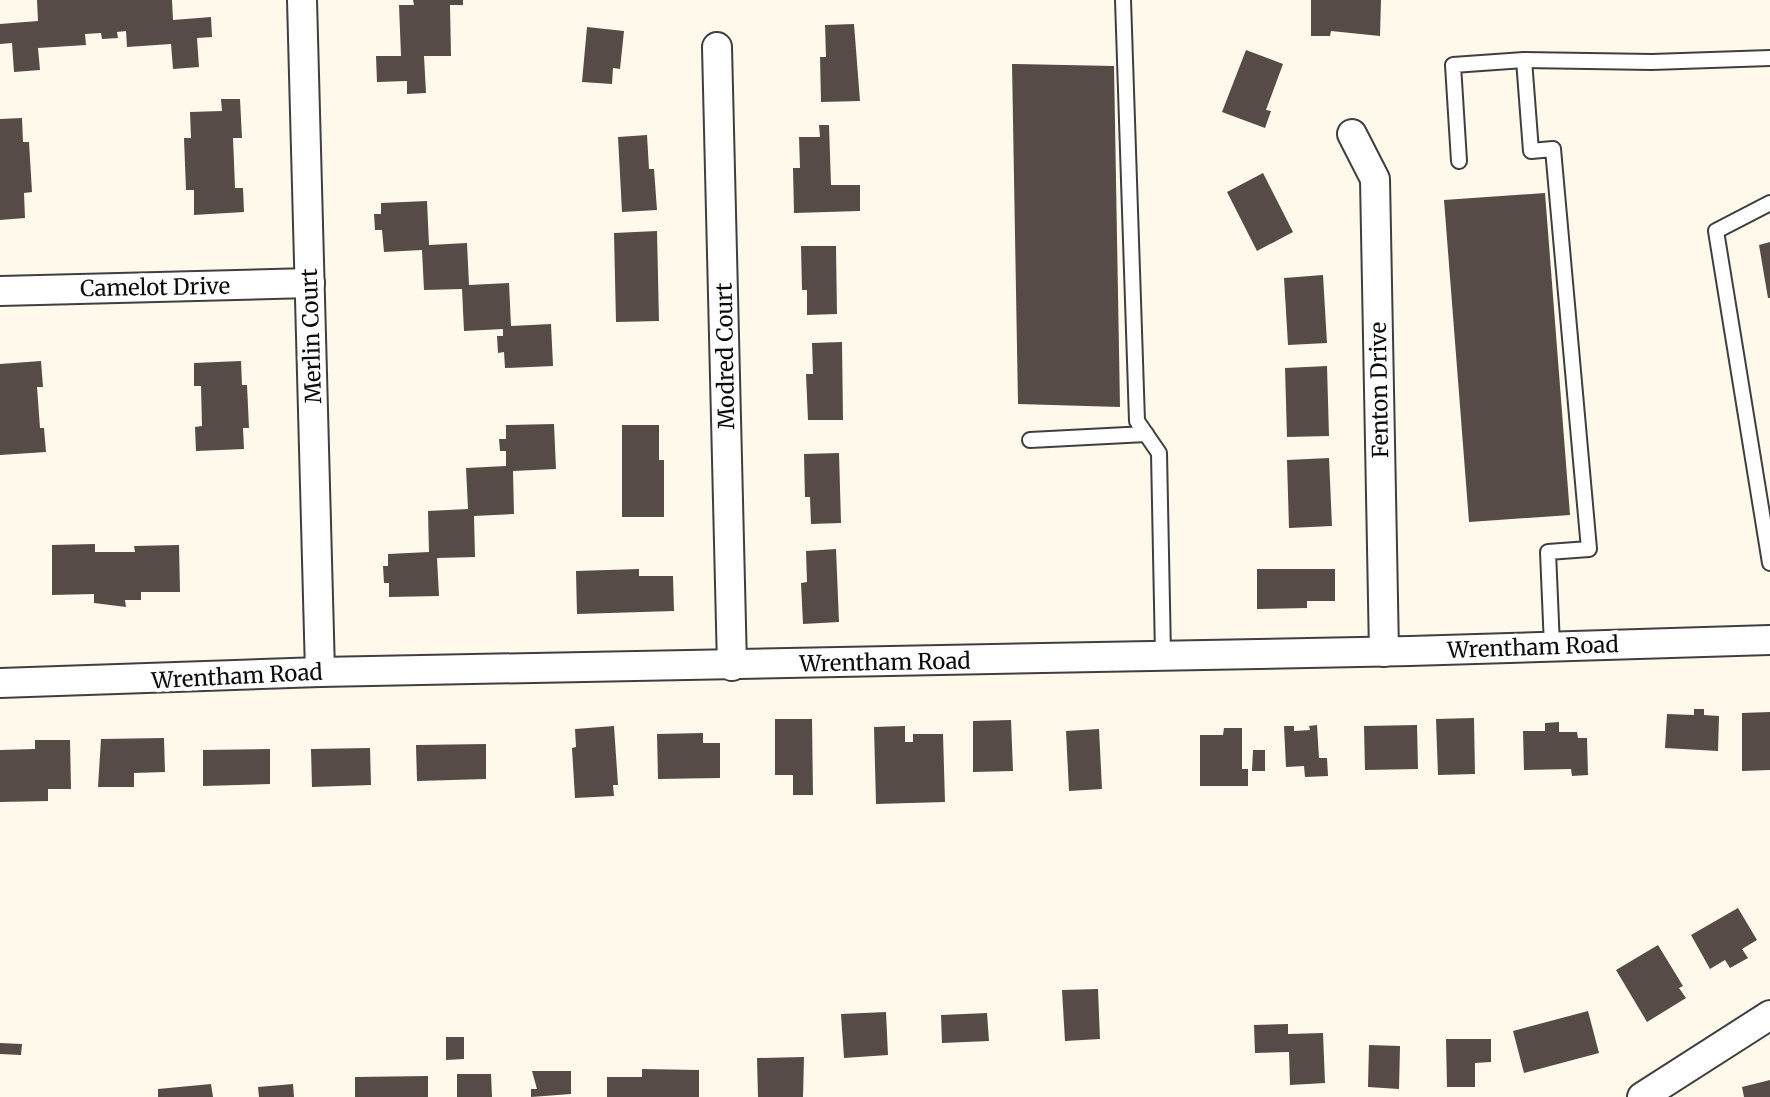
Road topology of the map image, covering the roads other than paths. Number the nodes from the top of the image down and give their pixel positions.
1 (302, 0) edge
2 (1123, 0) edge
3 (717, 47) dead end
4 (1770, 58) edge
5 (1524, 60) junction
6 (1352, 134) dead end
7 (1459, 161) dead end
8 (1770, 203) edge
9 (310, 283) junction
10 (0, 291) edge
11 (1146, 434) junction
12 (1030, 440) dead end
13 (1770, 563) edge
14 (1770, 640) edge
15 (1552, 646) junction
16 (1384, 652) junction
17 (1163, 654) junction
18 (732, 666) junction
19 (320, 672) junction
20 (0, 683) edge
21 (1770, 1015) edge
22 (1642, 1097) edge

1 - 9 street, Merlin Court
2 - 11 lane
3 - 18 street, Modred Court
4 - 5 lane
5 - 7 lane
5 - 15 lane
6 - 16 street, Fenton Drive
8 - 13 lane
9 - 10 street, Camelot Drive
9 - 19 street, Merlin Court
11 - 12 lane
11 - 17 lane
14 - 15 street, Wrentham Road
15 - 16 street, Wrentham Road
16 - 17 street, Wrentham Road
17 - 18 street, Wrentham Road
18 - 19 street, Wrentham Road
19 - 20 street, Wrentham Road
21 - 22 street

